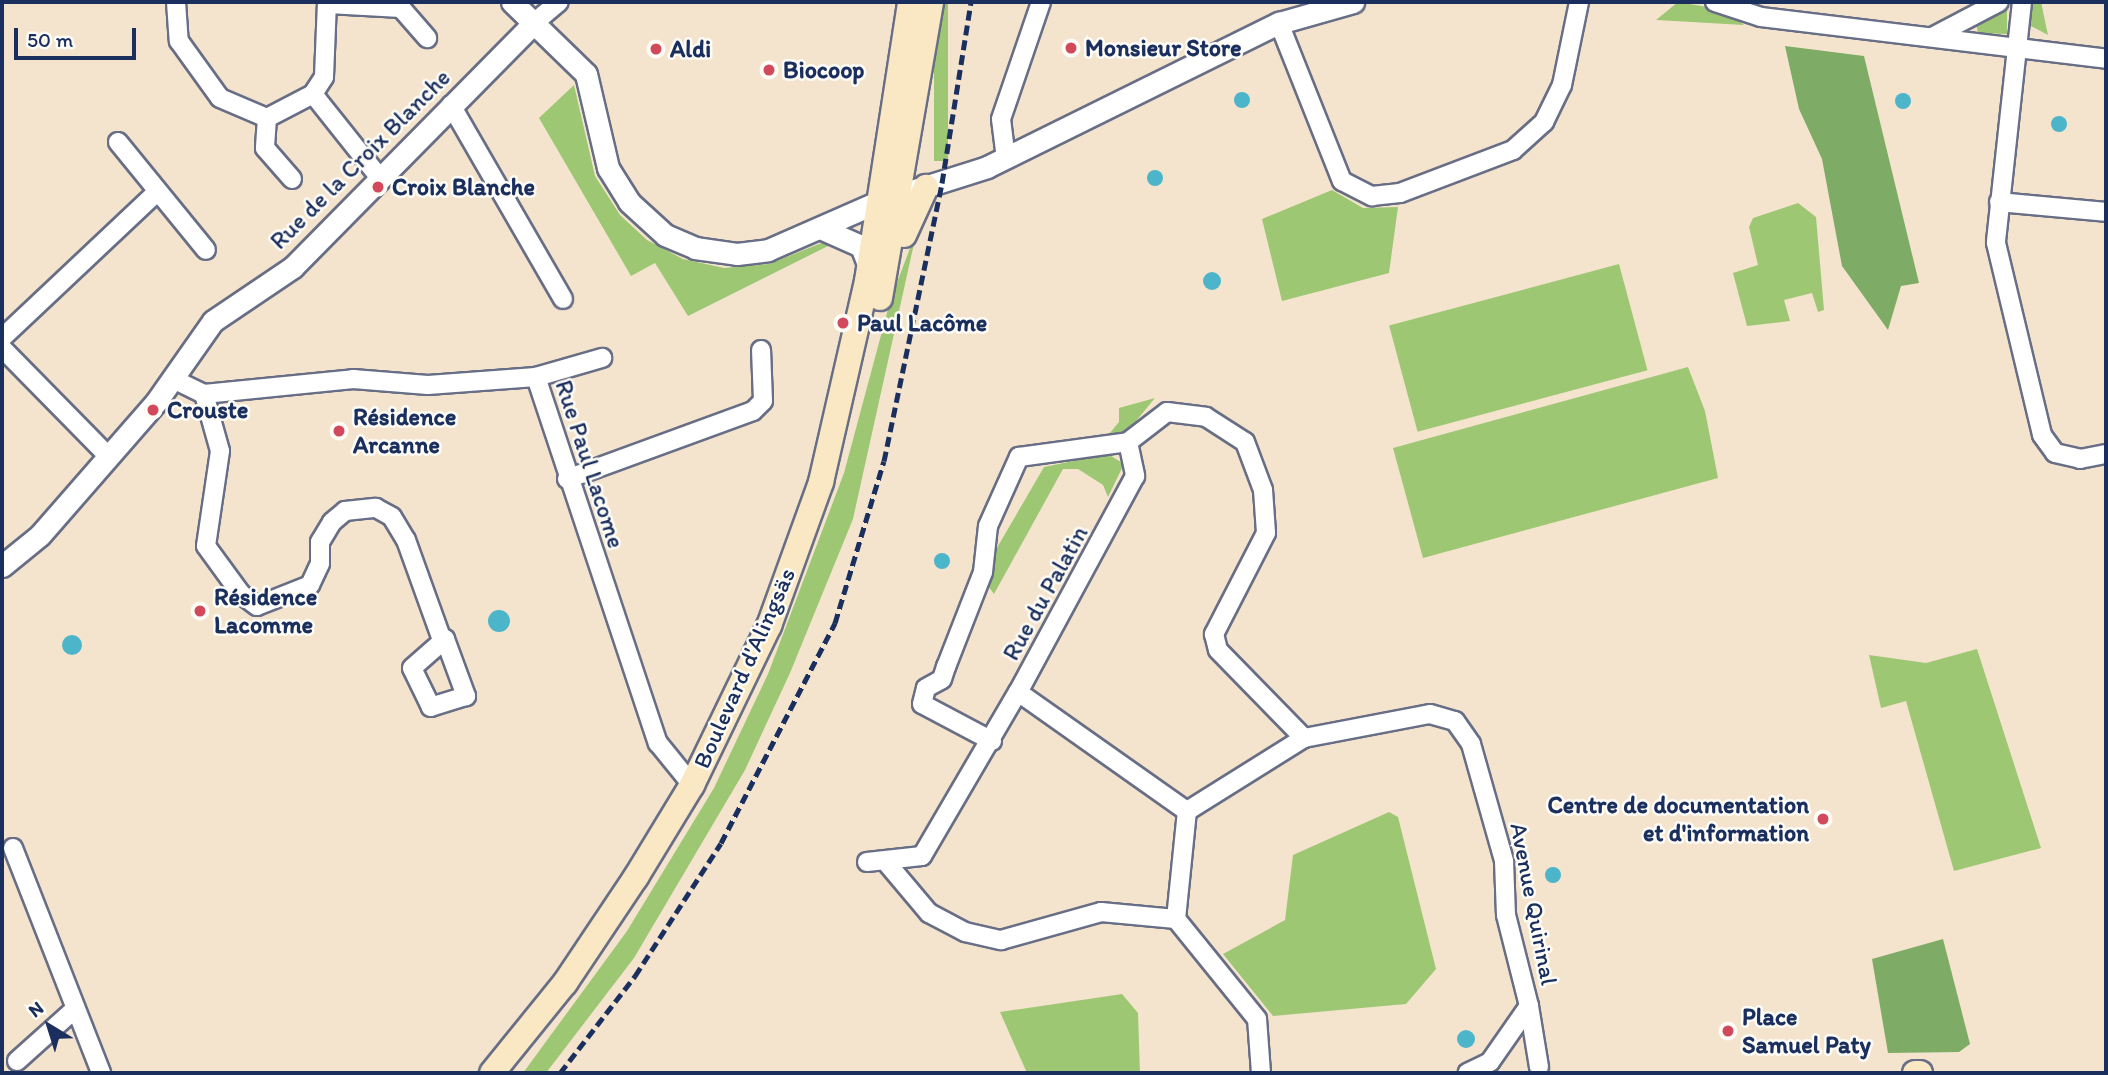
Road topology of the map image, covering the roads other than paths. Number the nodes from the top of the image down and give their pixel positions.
1 (176, 2) edge
2 (512, 2) edge
3 (559, 2) edge
4 (911, 2) edge
5 (931, 2) edge
6 (1041, 2) edge
7 (1353, 2) edge
8 (1578, 2) edge
9 (1715, 2) edge
10 (1750, 2) edge
11 (1999, 2) edge
12 (2022, 2) edge
13 (328, 3) edge
14 (1761, 17) junction
15 (536, 22) junction
16 (1279, 23) junction
17 (1934, 36) junction
18 (427, 38) dead end
19 (2014, 47) junction
20 (2106, 59) edge
21 (313, 94) junction
22 (451, 105) junction
23 (267, 118) junction
24 (118, 142) dead end
25 (1006, 159) junction
26 (379, 177) junction
27 (292, 179) dead end
28 (926, 187) junction
29 (158, 191) junction
30 (890, 197) junction
31 (1999, 202) junction
32 (2106, 212) edge
33 (820, 228) junction
34 (206, 250) dead end
35 (870, 270) junction
36 (563, 299) dead end
37 (873, 324) junction
38 (2, 338) edge
39 (2, 348) edge
40 (761, 351) dead end
41 (602, 358) dead end
42 (536, 377) junction
43 (173, 379) junction
44 (204, 394) junction
45 (1128, 442) junction
46 (2106, 454) edge
47 (107, 455) junction
48 (567, 479) junction
49 (2, 566) edge
50 (442, 640) dead end
51 (1018, 692) junction
52 (1304, 738) junction
53 (992, 741) junction
54 (692, 785) junction
55 (1187, 811) junction
56 (13, 848) dead end
57 (867, 862) dead end
58 (886, 862) junction
59 (1176, 919) junction
60 (1529, 1006) junction
61 (75, 1009) junction
62 (17, 1061) dead end
63 (1539, 1068) dead end
64 (101, 1073) edge
65 (492, 1073) edge
66 (511, 1073) edge
67 (1261, 1073) edge
68 (1466, 1073) edge

1 - 23 street
2 - 15 street
3 - 15 street, Rue de la Croix Blanche
4 - 30 main road, Boulevard d'Alingsäs
5 - 30 main road, Boulevard d'Alingsäs
6 - 25 street
7 - 16 street
8 - 16 street
9 - 14 street
10 - 14 street
11 - 17 street
12 - 19 street
13 - 18 street
13 - 21 street
14 - 17 street
15 - 22 street, Rue de la Croix Blanche
15 - 33 street
16 - 25 street
17 - 19 street
19 - 20 street
19 - 31 street
21 - 23 street
21 - 26 street
22 - 26 street, Rue de la Croix Blanche
22 - 36 street
23 - 27 street
24 - 29 street
25 - 28 street
26 - 43 street, Rue de la Croix Blanche
28 - 30 street
28 - 37 main road
29 - 34 street
29 - 38 street
30 - 33 street
30 - 35 main road, Boulevard d'Alingsäs
30 - 37 main road, Boulevard d'Alingsäs
31 - 32 street
31 - 46 street
33 - 35 street
35 - 54 main road, Boulevard d'Alingsäs
37 - 66 main road, Boulevard d'Alingsäs
39 - 47 street
40 - 48 street
41 - 42 street
42 - 44 street, Rue Paul Lacome
42 - 48 street, Rue Paul Lacome
43 - 44 street
43 - 47 street, Rue de la Croix Blanche
44 - 50 street
45 - 51 street, Rue du Palatin
45 - 52 street
45 - 53 street
47 - 49 street, Rue de la Croix Blanche
48 - 54 street, Rue Paul Lacome
51 - 53 street
51 - 55 street, Rue du Palatin
52 - 55 street, Avenue Quirinal
52 - 60 street, Avenue Quirinal
53 - 58 street
54 - 65 main road, Boulevard d'Alingsäs
55 - 59 street
56 - 61 street
57 - 58 street
58 - 59 street
59 - 67 street
60 - 63 street
60 - 68 street, Avenue Quirinal
61 - 62 street
61 - 64 street

